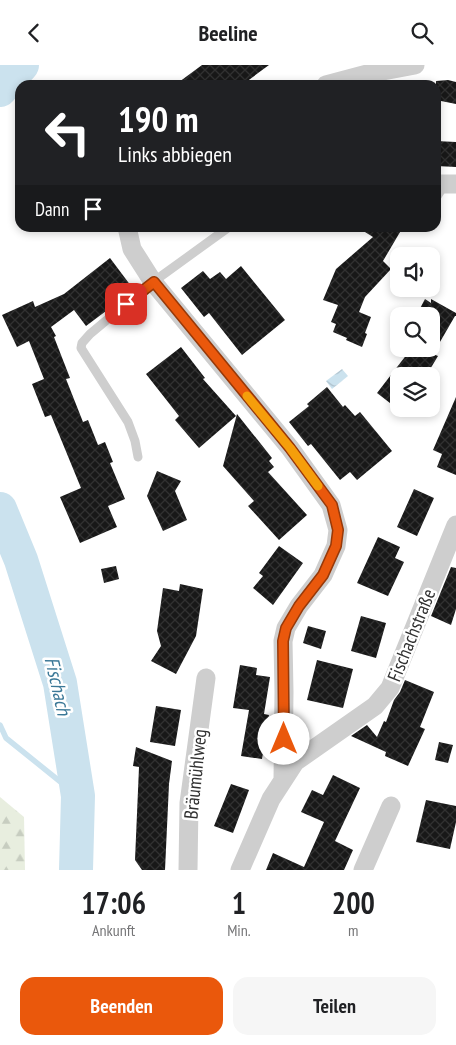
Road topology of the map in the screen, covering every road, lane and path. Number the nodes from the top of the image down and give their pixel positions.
1 (415, 65) edge
2 (345, 80) edge
3 (128, 232) edge
4 (222, 232) edge
5 (154, 282) junction
6 (138, 457) dead end
7 (456, 525) edge
8 (206, 678) dead end
9 (283, 780) junction
10 (391, 806) dead end
11 (239, 869) edge
12 (188, 870) edge
13 (364, 870) edge

1 - 2 street
3 - 5 street
4 - 5 lane
5 - 6 lane
5 - 9 street
7 - 9 street, Fischachstraße
8 - 12 street, Bräumühlweg
9 - 11 street, Fischachstraße
10 - 13 street

